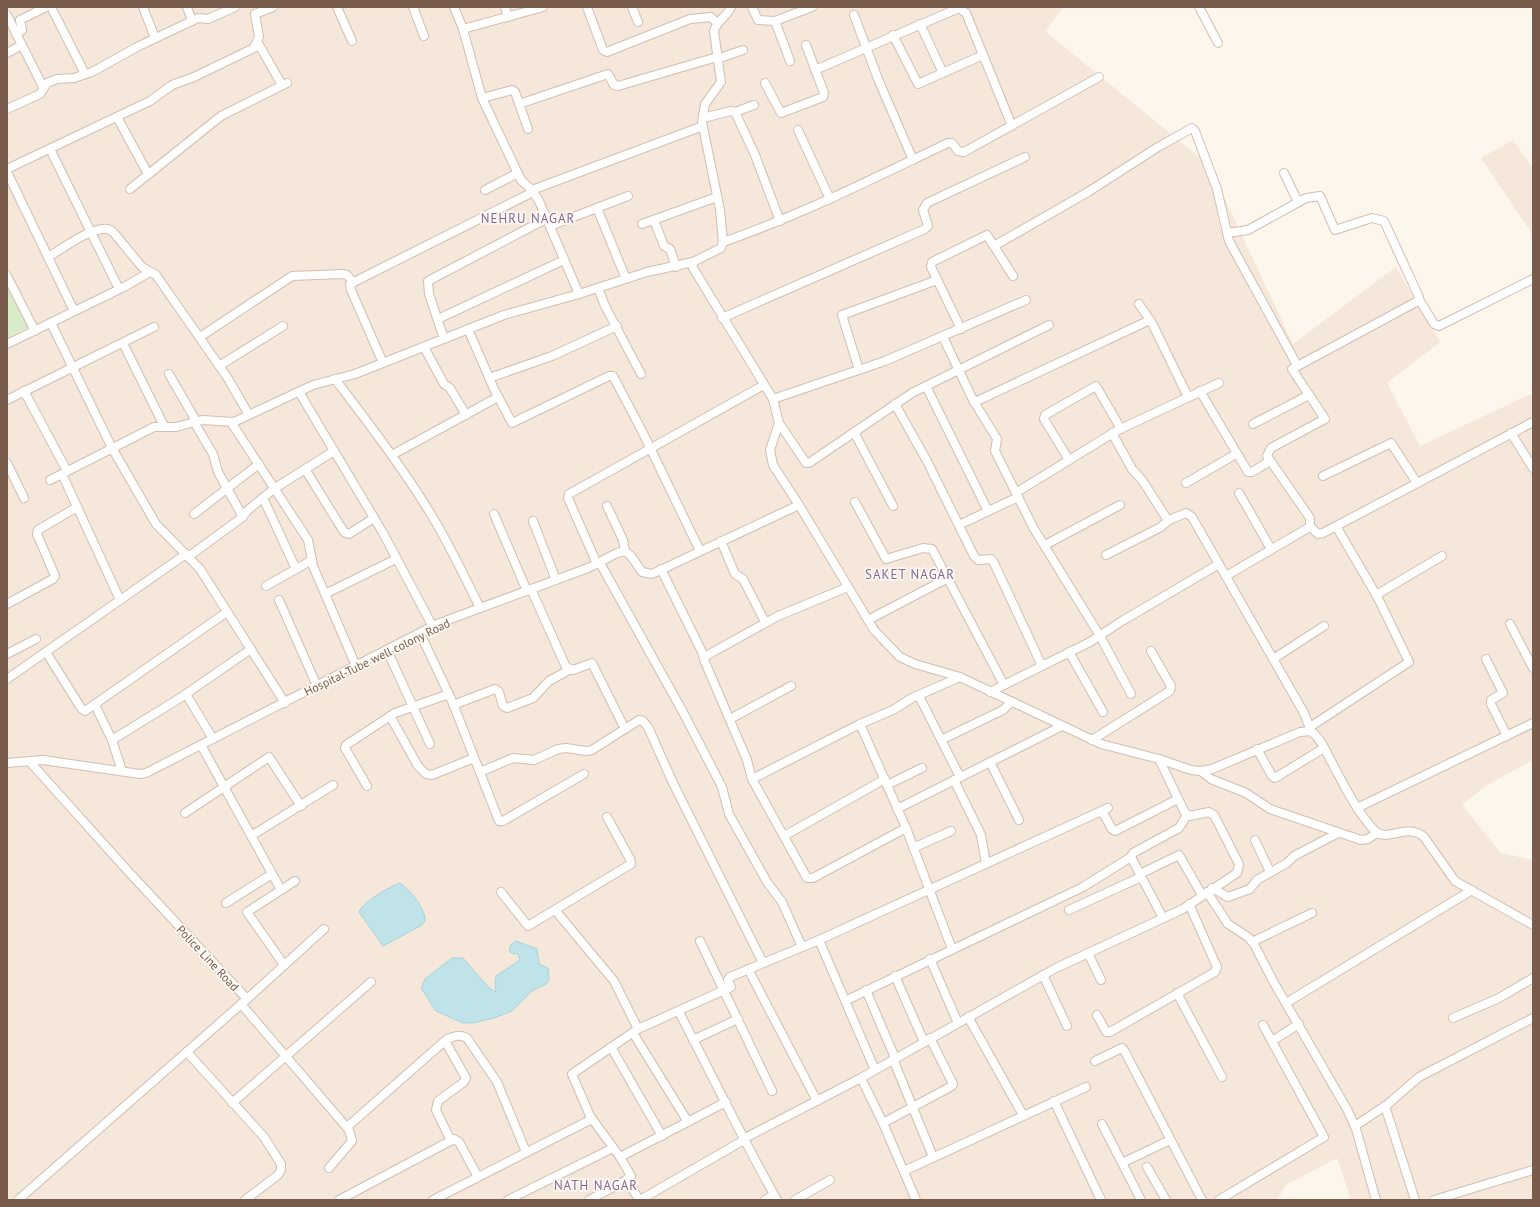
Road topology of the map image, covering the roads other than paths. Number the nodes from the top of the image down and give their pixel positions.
1 (46, 7) edge
2 (51, 7) edge
3 (143, 7) edge
4 (187, 7) edge
5 (235, 7) edge
6 (249, 7) edge
7 (273, 7) edge
8 (336, 7) edge
9 (413, 7) edge
10 (454, 7) edge
11 (505, 7) edge
12 (544, 7) edge
13 (587, 7) edge
14 (632, 7) edge
15 (732, 7) edge
16 (752, 7) edge
17 (812, 7) edge
18 (1199, 7) edge
19 (255, 14) junction
20 (7, 15) edge
21 (854, 15) dead end
22 (508, 17) junction
23 (192, 21) junction
24 (774, 21) junction
25 (638, 22) dead end
26 (717, 23) junction
27 (920, 24) junction
28 (463, 29) junction
29 (16, 34) junction
30 (893, 35) junction
31 (424, 36) dead end
32 (155, 38) junction
33 (352, 41) dead end
34 (258, 43) junction
35 (1218, 43) dead end
36 (22, 45) junction
37 (806, 45) dead end
38 (866, 46) junction
39 (743, 50) dead end
40 (7, 52) edge
41 (983, 55) junction
42 (717, 58) junction
43 (790, 61) dead end
44 (815, 70) junction
45 (942, 73) junction
46 (85, 74) junction
47 (1099, 77) dead end
48 (765, 83) dead end
49 (43, 87) junction
50 (482, 98) junction
51 (519, 104) junction
52 (754, 105) dead end
53 (7, 110) edge
54 (735, 112) junction
55 (117, 117) junction
56 (703, 122) junction
57 (1012, 126) junction
58 (528, 129) dead end
59 (798, 130) dead end
60 (50, 149) junction
61 (1025, 157) dead end
62 (913, 160) junction
63 (7, 168) edge
64 (7, 172) edge
65 (1284, 172) dead end
66 (518, 173) junction
67 (148, 174) junction
68 (130, 189) dead end
69 (485, 190) dead end
70 (532, 191) junction
71 (628, 196) dead end
72 (717, 197) junction
73 (830, 200) junction
74 (1298, 202) junction
75 (597, 208) junction
76 (654, 220) junction
77 (780, 221) junction
78 (548, 223) junction
79 (642, 224) dead end
80 (91, 232) junction
81 (1227, 233) junction
82 (724, 242) junction
83 (994, 246) junction
84 (48, 257) junction
85 (564, 260) junction
86 (693, 262) junction
87 (676, 267) junction
88 (150, 272) junction
89 (7, 276) edge
90 (1013, 276) dead end
91 (626, 279) junction
92 (1533, 279) edge
93 (937, 280) junction
94 (353, 282) junction
95 (598, 288) junction
96 (119, 289) junction
97 (579, 294) junction
98 (1419, 299) junction
99 (1026, 300) dead end
100 (1139, 304) dead end
101 (74, 311) junction
102 (722, 318) junction
103 (438, 319) junction
104 (1150, 320) junction
105 (51, 323) junction
106 (1049, 325) dead end
107 (282, 326) dead end
108 (617, 326) junction
109 (154, 327) dead end
110 (468, 329) junction
111 (961, 329) junction
112 (34, 331) junction
113 (200, 337) junction
114 (943, 337) junction
115 (444, 339) junction
116 (123, 343) junction
117 (7, 344) edge
118 (424, 346) junction
119 (383, 363) junction
120 (219, 366) junction
121 (1297, 366) junction
122 (73, 367) junction
123 (959, 369) junction
124 (859, 370) junction
125 (169, 374) dead end
126 (641, 374) dead end
127 (489, 378) junction
128 (335, 379) junction
129 (1219, 382) dead end
130 (764, 385) junction
131 (926, 386) junction
132 (24, 391) junction
133 (1200, 391) junction
134 (298, 392) junction
135 (1309, 395) junction
136 (498, 397) junction
137 (1188, 397) junction
138 (773, 399) junction
139 (7, 400) edge
140 (975, 402) junction
141 (895, 404) junction
142 (466, 415) junction
143 (248, 416) junction
144 (195, 422) junction
145 (231, 422) junction
146 (1533, 422) edge
147 (779, 423) junction
148 (1253, 424) dead end
149 (164, 426) junction
150 (1121, 429) junction
151 (854, 432) junction
152 (1511, 433) junction
153 (1112, 434) junction
154 (112, 448) junction
155 (652, 450) junction
156 (334, 451) junction
157 (1236, 454) junction
158 (392, 455) junction
159 (1068, 460) junction
160 (1270, 461) junction
161 (7, 463) edge
162 (259, 464) junction
163 (1533, 468) edge
164 (306, 469) junction
165 (64, 473) junction
166 (1323, 476) dead end
167 (50, 480) dead end
168 (1186, 483) dead end
169 (1417, 483) junction
170 (275, 488) junction
171 (227, 489) junction
172 (1239, 493) dead end
173 (1017, 494) junction
174 (24, 498) dead end
175 (262, 498) junction
176 (855, 502) dead end
177 (800, 505) junction
178 (1120, 505) dead end
179 (607, 506) dead end
180 (894, 506) dead end
181 (77, 507) junction
182 (988, 511) junction
183 (194, 514) dead end
184 (494, 514) dead end
185 (243, 517) junction
186 (374, 518) junction
187 (1169, 520) junction
188 (533, 521) dead end
189 (959, 525) junction
190 (1336, 526) junction
191 (1310, 527) junction
192 (721, 541) junction
193 (1045, 545) junction
194 (1271, 549) junction
195 (625, 551) junction
196 (700, 551) junction
197 (187, 555) junction
198 (1106, 555) dead end
199 (1442, 556) dead end
200 (396, 559) junction
201 (312, 560) junction
202 (598, 563) junction
203 (1219, 564) junction
204 (296, 569) junction
205 (660, 569) junction
206 (1226, 576) junction
207 (948, 578) junction
208 (556, 580) junction
209 (266, 586) dead end
210 (848, 587) junction
211 (529, 590) junction
212 (325, 594) junction
213 (1376, 595) junction
214 (120, 600) junction
215 (279, 600) dead end
216 (7, 604) edge
217 (480, 608) junction
218 (227, 612) junction
219 (868, 620) junction
220 (765, 622) junction
221 (1510, 624) dead end
222 (433, 626) junction
223 (1324, 626) dead end
224 (420, 633) junction
225 (1100, 636) junction
226 (36, 639) dead end
227 (251, 650) junction
228 (387, 650) junction
229 (1152, 651) dead end
230 (46, 652) junction
231 (1069, 652) junction
232 (7, 654) edge
233 (704, 657) junction
234 (1486, 658) dead end
235 (1273, 659) junction
236 (356, 666) junction
237 (1042, 666) junction
238 (1533, 668) edge
239 (569, 670) junction
240 (960, 677) junction
241 (7, 679) edge
242 (1004, 685) junction
243 (317, 686) junction
244 (791, 686) dead end
245 (990, 692) junction
246 (186, 694) junction
247 (449, 694) junction
248 (1131, 694) dead end
249 (919, 696) junction
250 (1011, 702) junction
251 (284, 703) junction
252 (95, 705) junction
253 (453, 705) junction
254 (413, 706) junction
255 (1103, 712) dead end
256 (390, 716) junction
257 (730, 719) junction
258 (1533, 723) edge
259 (860, 724) junction
260 (1062, 726) junction
261 (625, 729) junction
262 (1311, 729) junction
263 (1507, 736) junction
264 (112, 740) junction
265 (213, 740) junction
266 (941, 740) junction
267 (1092, 740) junction
268 (430, 744) dead end
269 (202, 745) junction
270 (1324, 748) junction
271 (1258, 749) junction
272 (474, 758) junction
273 (1159, 759) junction
274 (30, 762) junction
275 (990, 762) junction
276 (7, 763) edge
277 (922, 768) dead end
278 (122, 771) junction
279 (1201, 771) junction
280 (480, 772) junction
281 (584, 774) dead end
282 (957, 778) junction
283 (752, 779) junction
284 (886, 782) junction
285 (334, 785) dead end
286 (224, 786) junction
287 (367, 786) dead end
288 (1178, 799) junction
289 (301, 806) junction
290 (1358, 808) junction
291 (897, 809) junction
292 (185, 813) dead end
293 (1187, 815) junction
294 (607, 817) dead end
295 (1019, 820) dead end
296 (906, 828) junction
297 (951, 831) dead end
298 (1338, 832) junction
299 (1377, 833) junction
300 (251, 836) junction
301 (784, 836) junction
302 (1255, 840) dead end
303 (913, 848) junction
304 (1131, 857) junction
305 (986, 864) junction
306 (1270, 872) junction
307 (272, 874) junction
308 (1141, 875) junction
309 (295, 881) dead end
310 (281, 890) junction
311 (929, 890) junction
312 (1472, 890) junction
313 (501, 892) dead end
314 (1207, 892) junction
315 (226, 903) dead end
316 (1189, 904) junction
317 (555, 910) junction
318 (1069, 910) dead end
319 (1312, 913) dead end
320 (1163, 918) junction
321 (1533, 925) edge
322 (324, 929) dead end
323 (819, 940) junction
324 (700, 941) dead end
325 (1252, 942) junction
326 (802, 947) junction
327 (952, 948) junction
328 (1088, 953) junction
329 (930, 960) junction
330 (763, 963) junction
331 (284, 965) junction
332 (748, 969) junction
333 (1043, 975) junction
334 (895, 976) junction
335 (1533, 978) edge
336 (1101, 980) dead end
337 (371, 982) dead end
338 (724, 990) junction
339 (866, 990) junction
340 (1177, 994) junction
341 (845, 1000) junction
342 (244, 1002) junction
343 (1286, 1003) junction
344 (679, 1012) junction
345 (1097, 1015) dead end
346 (968, 1017) junction
347 (1453, 1018) dead end
348 (1533, 1018) edge
349 (738, 1019) junction
350 (958, 1023) junction
351 (1299, 1024) junction
352 (1263, 1025) dead end
353 (1066, 1026) dead end
354 (635, 1031) junction
355 (693, 1040) junction
356 (927, 1040) junction
357 (445, 1041) junction
358 (1272, 1041) junction
359 (611, 1047) junction
360 (187, 1052) junction
361 (287, 1057) junction
362 (894, 1059) junction
363 (1095, 1061) dead end
364 (874, 1070) junction
365 (1222, 1077) dead end
366 (861, 1078) junction
367 (1086, 1087) dead end
368 (772, 1091) dead end
369 (817, 1101) junction
370 (1054, 1101) junction
371 (726, 1102) junction
372 (232, 1103) junction
373 (1385, 1106) junction
374 (914, 1107) junction
375 (1023, 1116) junction
376 (592, 1119) junction
377 (688, 1122) junction
378 (883, 1123) junction
379 (1102, 1124) dead end
380 (1355, 1126) junction
381 (347, 1127) junction
382 (662, 1136) junction
383 (744, 1140) junction
384 (1170, 1140) junction
385 (450, 1141) junction
386 (613, 1148) junction
387 (526, 1152) junction
388 (620, 1157) junction
389 (934, 1157) junction
390 (1122, 1163) junction
391 (1148, 1167) dead end
392 (329, 1168) dead end
393 (1533, 1170) edge
394 (904, 1171) junction
395 (478, 1177) junction
396 (627, 1179) junction
397 (830, 1180) dead end
398 (776, 1197) edge
399 (18, 1200) edge
400 (245, 1200) edge
401 (339, 1200) edge
402 (433, 1200) edge
403 (508, 1200) edge
404 (589, 1200) edge
405 (640, 1200) edge
406 (765, 1200) edge
407 (795, 1200) edge
408 (916, 1200) edge
409 (1101, 1200) edge
410 (1141, 1200) edge
411 (1166, 1200) edge
412 (1202, 1200) edge
413 (1219, 1200) edge
414 (1376, 1200) edge
415 (1415, 1200) edge
416 (1434, 1200) edge

1 - 29 street
2 - 46 street
3 - 32 street
4 - 23 street
5 - 23 street
6 - 19 street
7 - 19 street
8 - 33 street
9 - 31 street
10 - 28 street
11 - 22 street
12 - 22 street
13 - 26 street
14 - 25 street
15 - 26 street
16 - 24 street
17 - 24 street
18 - 35 street
19 - 34 street
20 - 29 street
21 - 38 street
22 - 28 street
23 - 32 street
24 - 43 street
26 - 42 street
27 - 30 street
27 - 41 street
27 - 45 street
28 - 50 street
29 - 36 street
30 - 38 street
30 - 45 street
32 - 46 street
34 - 55 street
34 - 67 street
36 - 40 street
36 - 49 street
37 - 44 street
38 - 44 street
38 - 62 street
39 - 42 street
41 - 45 street
41 - 57 street
42 - 51 street
42 - 56 street
44 - 48 street
46 - 49 street
47 - 57 street
49 - 53 street
50 - 51 street
50 - 66 street
51 - 58 street
52 - 54 street
54 - 56 street
54 - 77 street
55 - 60 street
55 - 67 street
56 - 70 street
56 - 72 street
57 - 62 street
59 - 73 street
60 - 63 street
60 - 80 street
61 - 102 street
62 - 73 street
64 - 84 street
65 - 74 street
66 - 69 street
66 - 70 street
67 - 68 street
70 - 78 street
70 - 94 street
71 - 75 street
72 - 76 street
72 - 82 street
73 - 77 street
74 - 81 street
74 - 98 street
75 - 78 street
75 - 91 street
76 - 79 street
76 - 87 street
77 - 82 street
78 - 85 street
78 - 103 street
80 - 84 street
80 - 88 street
80 - 96 street
81 - 83 street
81 - 121 street
82 - 86 street
83 - 90 street
83 - 93 street
84 - 101 street
85 - 97 street
85 - 103 street
86 - 87 street
86 - 102 street
87 - 91 street
88 - 96 street
88 - 113 street
89 - 112 street
91 - 95 street
92 - 98 street
93 - 111 street
93 - 124 street
94 - 113 street
94 - 119 street
95 - 97 street
95 - 108 street
96 - 101 street
97 - 110 street
98 - 121 street
99 - 111 street
100 - 104 street
101 - 105 street
102 - 130 street
103 - 115 street
104 - 137 street
104 - 140 street
105 - 112 street
105 - 122 street
106 - 123 street
107 - 120 street
108 - 126 street
108 - 127 street
109 - 116 street
110 - 115 street
110 - 127 street
111 - 114 street
112 - 117 street
113 - 120 street
114 - 123 street
114 - 124 street
115 - 118 street
116 - 122 street
116 - 149 street
118 - 119 street
118 - 142 street
119 - 128 street
120 - 143 street
121 - 135 street
122 - 132 street
122 - 154 street
123 - 131 street
123 - 140 street
124 - 138 street
125 - 144 street
127 - 136 street
128 - 134 street
128 - 158 street
129 - 133 street
130 - 138 street
130 - 155 street
131 - 141 street
131 - 182 street
132 - 139 street
132 - 165 street
133 - 137 street
133 - 157 street
134 - 143 street
134 - 156 street
135 - 148 street
135 - 160 street
136 - 142 street
136 - 155 street
137 - 150 street
138 - 147 street
140 - 173 street
141 - 151 street
141 - 189 street
142 - 158 street
143 - 145 street
144 - 145 street
144 - 149 street
144 - 171 street
145 - 162 street
146 - 152 street
147 - 151 street
147 - 177 street
149 - 154 street
150 - 153 street
150 - 159 street
151 - 180 street
152 - 163 street
152 - 169 street
153 - 159 street
153 - 187 street
154 - 165 street
154 - 197 street
155 - 196 street
155 - 202 street
156 - 164 street
156 - 186 street
157 - 160 street
157 - 168 street
158 - 217 street
159 - 173 street
160 - 191 street
161 - 174 street
162 - 170 street
162 - 171 street
164 - 170 street
164 - 186 street
165 - 167 street
165 - 181 street
166 - 169 street
169 - 190 street
170 - 175 street
170 - 201 street
171 - 183 street
171 - 185 street
172 - 194 street
173 - 182 street
173 - 193 street
175 - 185 street
175 - 204 street
176 - 207 street
177 - 192 street
177 - 210 street
178 - 193 street
179 - 195 street
181 - 214 street
181 - 216 street
182 - 189 street
184 - 211 street
185 - 197 street
186 - 200 street
187 - 198 street
187 - 203 street
188 - 208 street
189 - 237 street
190 - 191 street
190 - 213 street
191 - 194 street
192 - 196 street
192 - 220 street
193 - 225 street
194 - 206 street
195 - 202 street, Hospital-Tube well colony Road
195 - 205 street
196 - 205 street
197 - 214 street
197 - 218 street
199 - 213 street
200 - 212 street
200 - 222 street
201 - 204 street
201 - 212 street
202 - 208 street, Hospital-Tube well colony Road
202 - 326 street
203 - 206 street
203 - 225 street
204 - 209 street
205 - 233 street
206 - 235 street
207 - 219 street
207 - 242 street
208 - 211 street, Hospital-Tube well colony Road
210 - 219 street
210 - 220 street
211 - 217 street, Hospital-Tube well colony Road
211 - 239 street
212 - 236 street
213 - 262 street
214 - 230 street
215 - 243 street
217 - 222 street, Hospital-Tube well colony Road
218 - 227 street
218 - 252 street
219 - 240 street
220 - 233 street
221 - 238 street
222 - 224 street, Hospital-Tube well colony Road
223 - 235 street
224 - 228 street, Hospital-Tube well colony Road
224 - 247 street
225 - 231 street
225 - 248 street
226 - 232 street
227 - 246 street
227 - 251 street
228 - 236 street, Hospital-Tube well colony Road
228 - 254 street
229 - 267 street
230 - 241 street
230 - 252 street
231 - 237 street
231 - 255 street
233 - 257 street
234 - 263 street
235 - 262 street
236 - 243 street, Hospital-Tube well colony Road
237 - 242 street
239 - 253 street
239 - 261 street
240 - 245 street
240 - 249 street
242 - 245 street
243 - 251 street, Hospital-Tube well colony Road
244 - 257 street
245 - 250 street
246 - 264 street
246 - 265 street
247 - 253 street
247 - 254 street
249 - 259 street
249 - 266 street
250 - 260 street
250 - 266 street
251 - 265 street, Hospital-Tube well colony Road
252 - 264 street
253 - 272 street
254 - 256 street
254 - 268 street
256 - 272 street
256 - 287 street
257 - 283 street
258 - 263 street
259 - 283 street
259 - 284 street
260 - 267 street
260 - 275 street
261 - 280 street
261 - 330 street
262 - 270 street
262 - 271 street
263 - 290 street
264 - 278 street
265 - 269 street, Hospital-Tube well colony Road
266 - 282 street
267 - 273 street
269 - 278 street, Hospital-Tube well colony Road
269 - 286 street
270 - 271 street
270 - 290 street
271 - 279 street
272 - 280 street
273 - 279 street
273 - 288 street
274 - 276 street, Hospital-Tube well colony Road
274 - 278 street, Hospital-Tube well colony Road
274 - 342 street, Police Line Road
275 - 282 street
275 - 295 street
277 - 284 street
279 - 298 street
280 - 281 street
282 - 291 street
282 - 305 street
283 - 301 street
284 - 291 street
284 - 301 street
285 - 289 street
286 - 289 street
286 - 292 street
286 - 300 street
288 - 293 street
288 - 305 street
289 - 300 street
290 - 299 street
291 - 296 street
293 - 304 street
293 - 314 street
294 - 317 street
296 - 301 street
296 - 303 street
297 - 303 street
298 - 299 street
298 - 306 street
299 - 312 street
300 - 307 street
302 - 306 street
303 - 311 street
304 - 308 street
304 - 327 street
305 - 311 street
306 - 314 street
307 - 310 street
307 - 315 street
308 - 314 street
308 - 318 street
308 - 320 street
309 - 310 street
310 - 331 street
311 - 323 street
311 - 327 street
312 - 321 street
312 - 343 street
313 - 317 street
314 - 316 street
314 - 325 street
316 - 320 street
316 - 340 street
317 - 354 street
319 - 325 street
320 - 328 street
322 - 331 street
323 - 326 street
323 - 341 street
324 - 338 street
325 - 343 street
326 - 330 street
327 - 329 street
328 - 333 street
328 - 336 street
329 - 334 street
329 - 350 street
330 - 332 street
331 - 342 street
332 - 338 street
332 - 369 street
333 - 346 street
333 - 353 street
334 - 339 street
334 - 356 street
335 - 347 street
337 - 361 street
338 - 344 street
338 - 349 street
339 - 341 street
339 - 362 street
340 - 345 street
340 - 365 street
341 - 364 street
342 - 360 street, Police Line Road
342 - 361 street
343 - 351 street
344 - 354 street
344 - 355 street
346 - 350 street
346 - 375 street
348 - 373 street
349 - 355 street
349 - 368 street
350 - 356 street
351 - 358 street
351 - 380 street
352 - 358 street
354 - 359 street
354 - 377 street
355 - 371 street
356 - 362 street
356 - 374 street
357 - 381 street
357 - 385 street
357 - 387 street
358 - 413 street
359 - 376 street
359 - 382 street
360 - 372 street
360 - 399 street, Police Line Road
361 - 372 street
361 - 381 street
362 - 364 street
362 - 374 street
363 - 384 street
364 - 366 street
366 - 369 street
366 - 378 street
367 - 370 street
369 - 383 street
370 - 375 street
370 - 409 street
371 - 377 street
371 - 383 street
372 - 400 street
373 - 380 street
373 - 415 street
374 - 378 street
374 - 389 street
375 - 389 street
376 - 386 street
376 - 387 street
377 - 382 street
378 - 394 street
379 - 390 street
380 - 414 street
381 - 392 street
382 - 388 street
383 - 398 street
383 - 405 street
384 - 390 street
384 - 412 street
385 - 395 street
385 - 401 street
386 - 388 street
386 - 403 street
387 - 395 street
388 - 396 street
389 - 394 street
390 - 410 street
391 - 411 street
393 - 416 street
394 - 408 street
395 - 402 street
396 - 404 street
396 - 405 street
397 - 407 street
398 - 406 street

